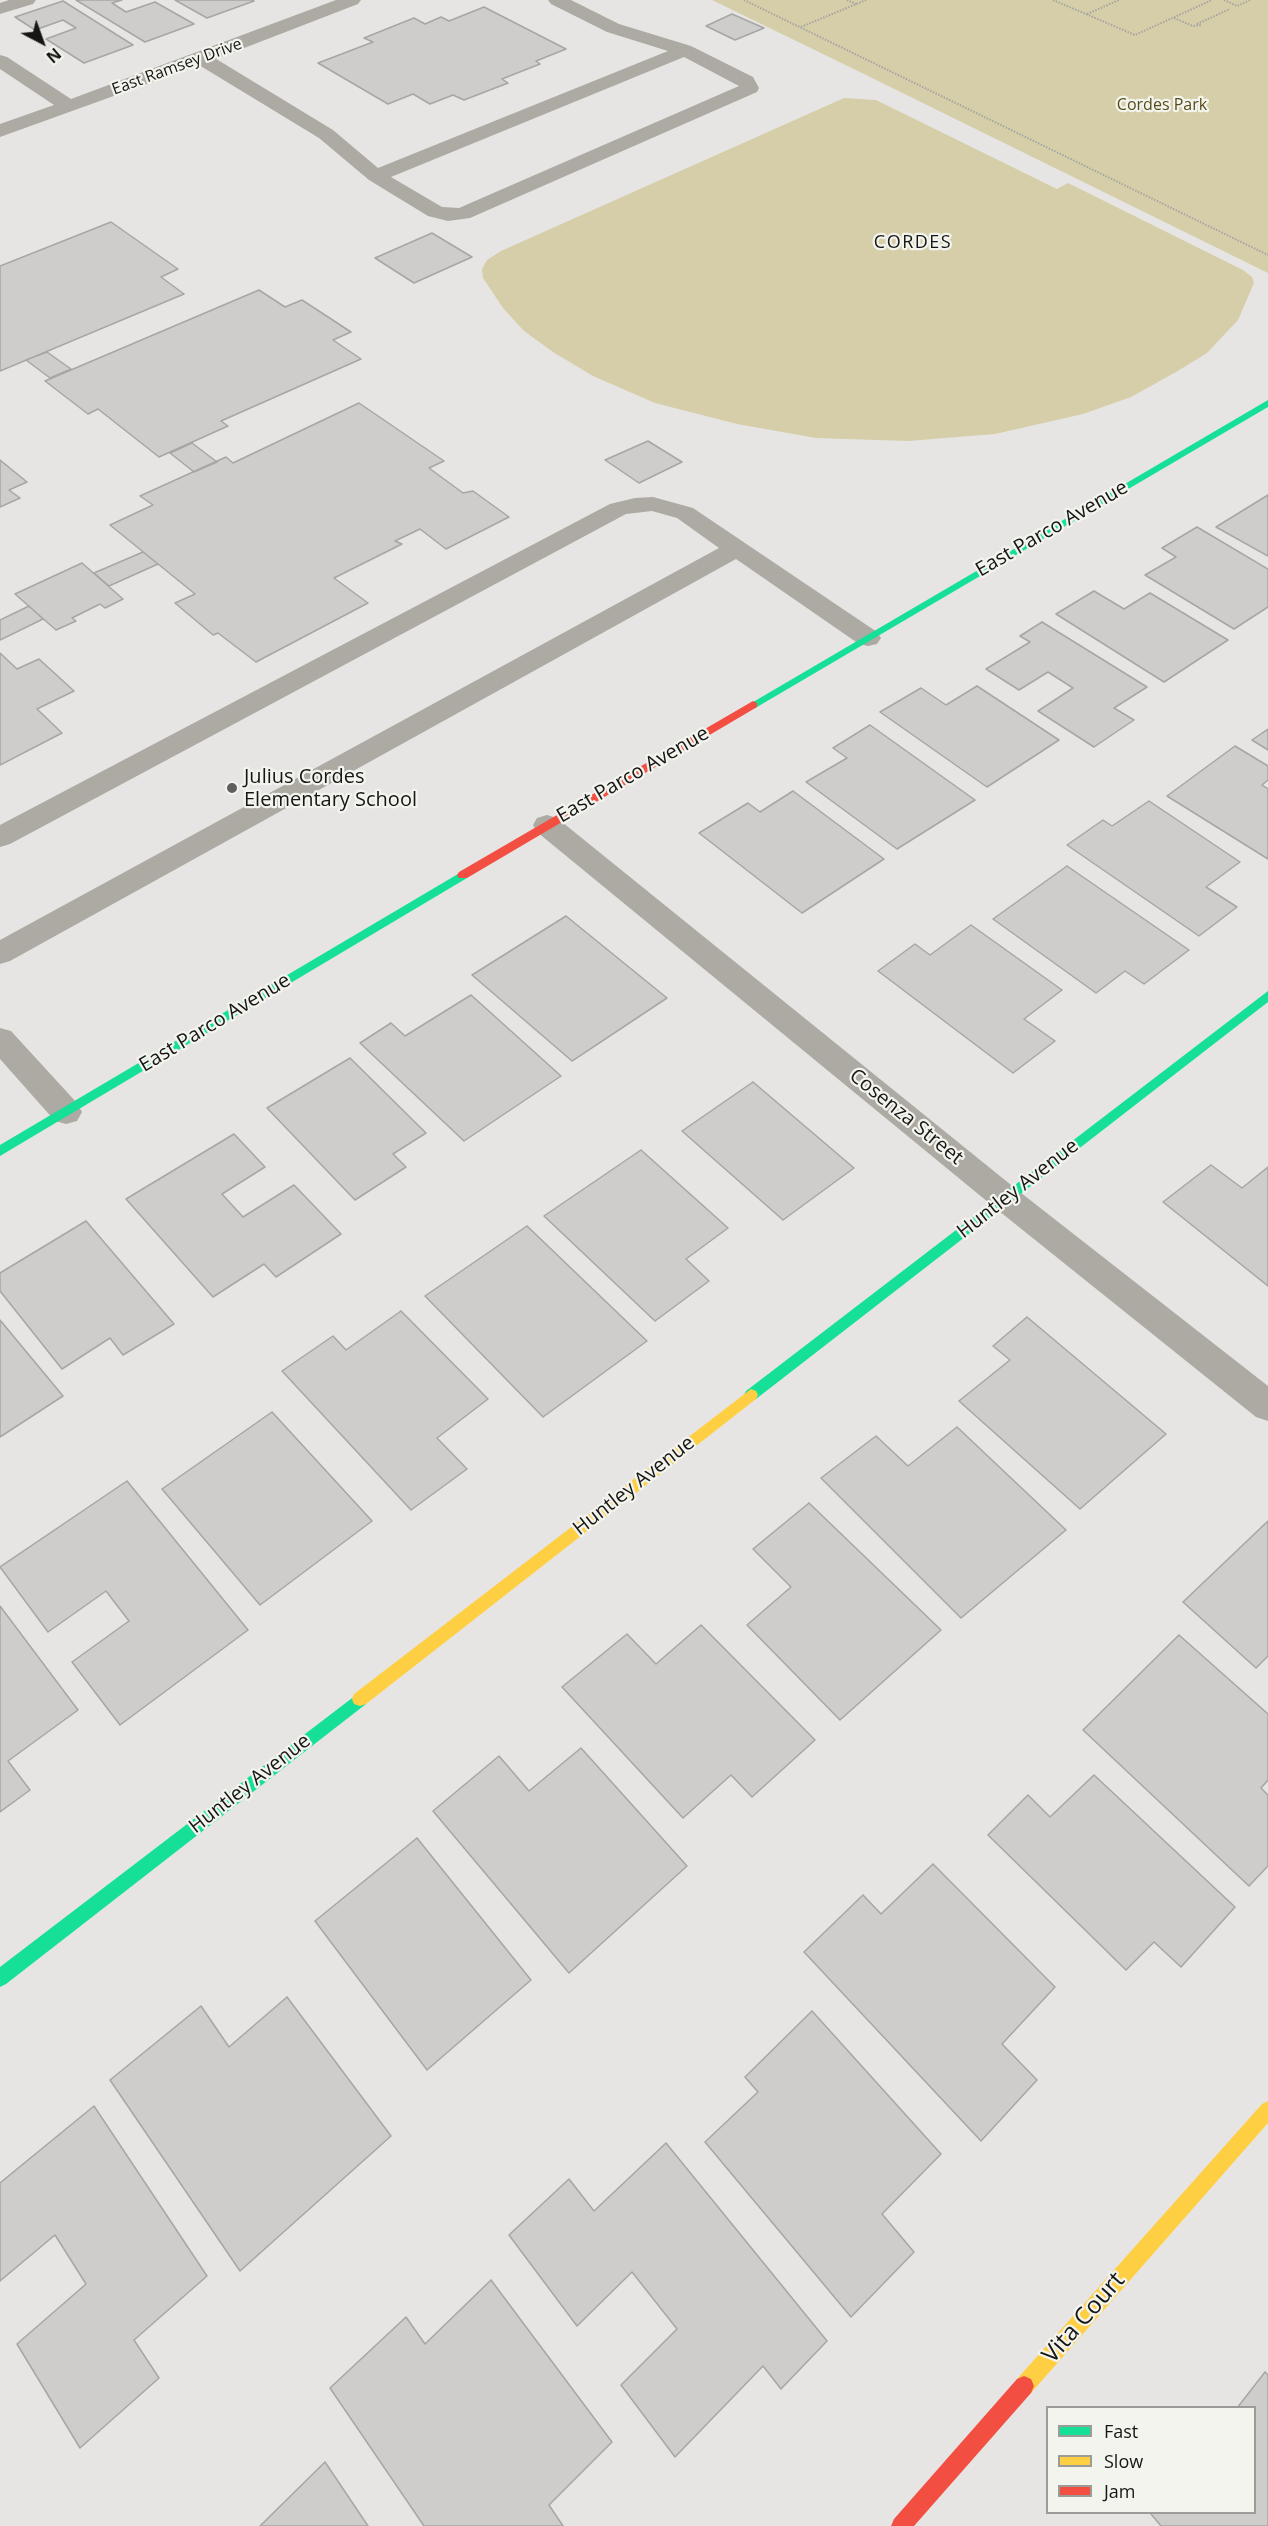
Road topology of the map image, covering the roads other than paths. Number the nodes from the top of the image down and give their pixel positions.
1 (27, 0) edge
2 (352, 0) edge
3 (557, 0) edge
4 (0, 9) edge
5 (685, 50) junction
6 (201, 58) junction
7 (0, 61) edge
8 (69, 106) junction
9 (0, 131) edge
10 (376, 176) junction
11 (1268, 403) edge
12 (737, 548) junction
13 (868, 638) junction
14 (548, 825) junction
15 (0, 837) edge
16 (0, 953) edge
17 (1268, 995) edge
18 (0, 1039) edge
19 (66, 1112) junction
20 (0, 1151) edge
21 (1005, 1198) junction
22 (1268, 1406) edge
23 (0, 1978) edge
24 (1268, 2110) edge
25 (901, 2526) edge

1 - 4 street
2 - 6 street, East Ramsey Drive
3 - 5 street
5 - 10 street
5 - 10 street
6 - 8 street, East Ramsey Drive
6 - 10 street
7 - 8 street
8 - 9 street, East Ramsey Drive
11 - 13 street, East Parco Avenue
12 - 13 street
12 - 15 street
12 - 16 street
13 - 14 street, East Parco Avenue
14 - 19 street, East Parco Avenue
14 - 21 street, Cosenza Street
17 - 21 street, Huntley Avenue
18 - 19 street
19 - 20 street, East Parco Avenue
21 - 22 street, Cosenza Street
21 - 23 street, Huntley Avenue
24 - 25 street, Vita Court

